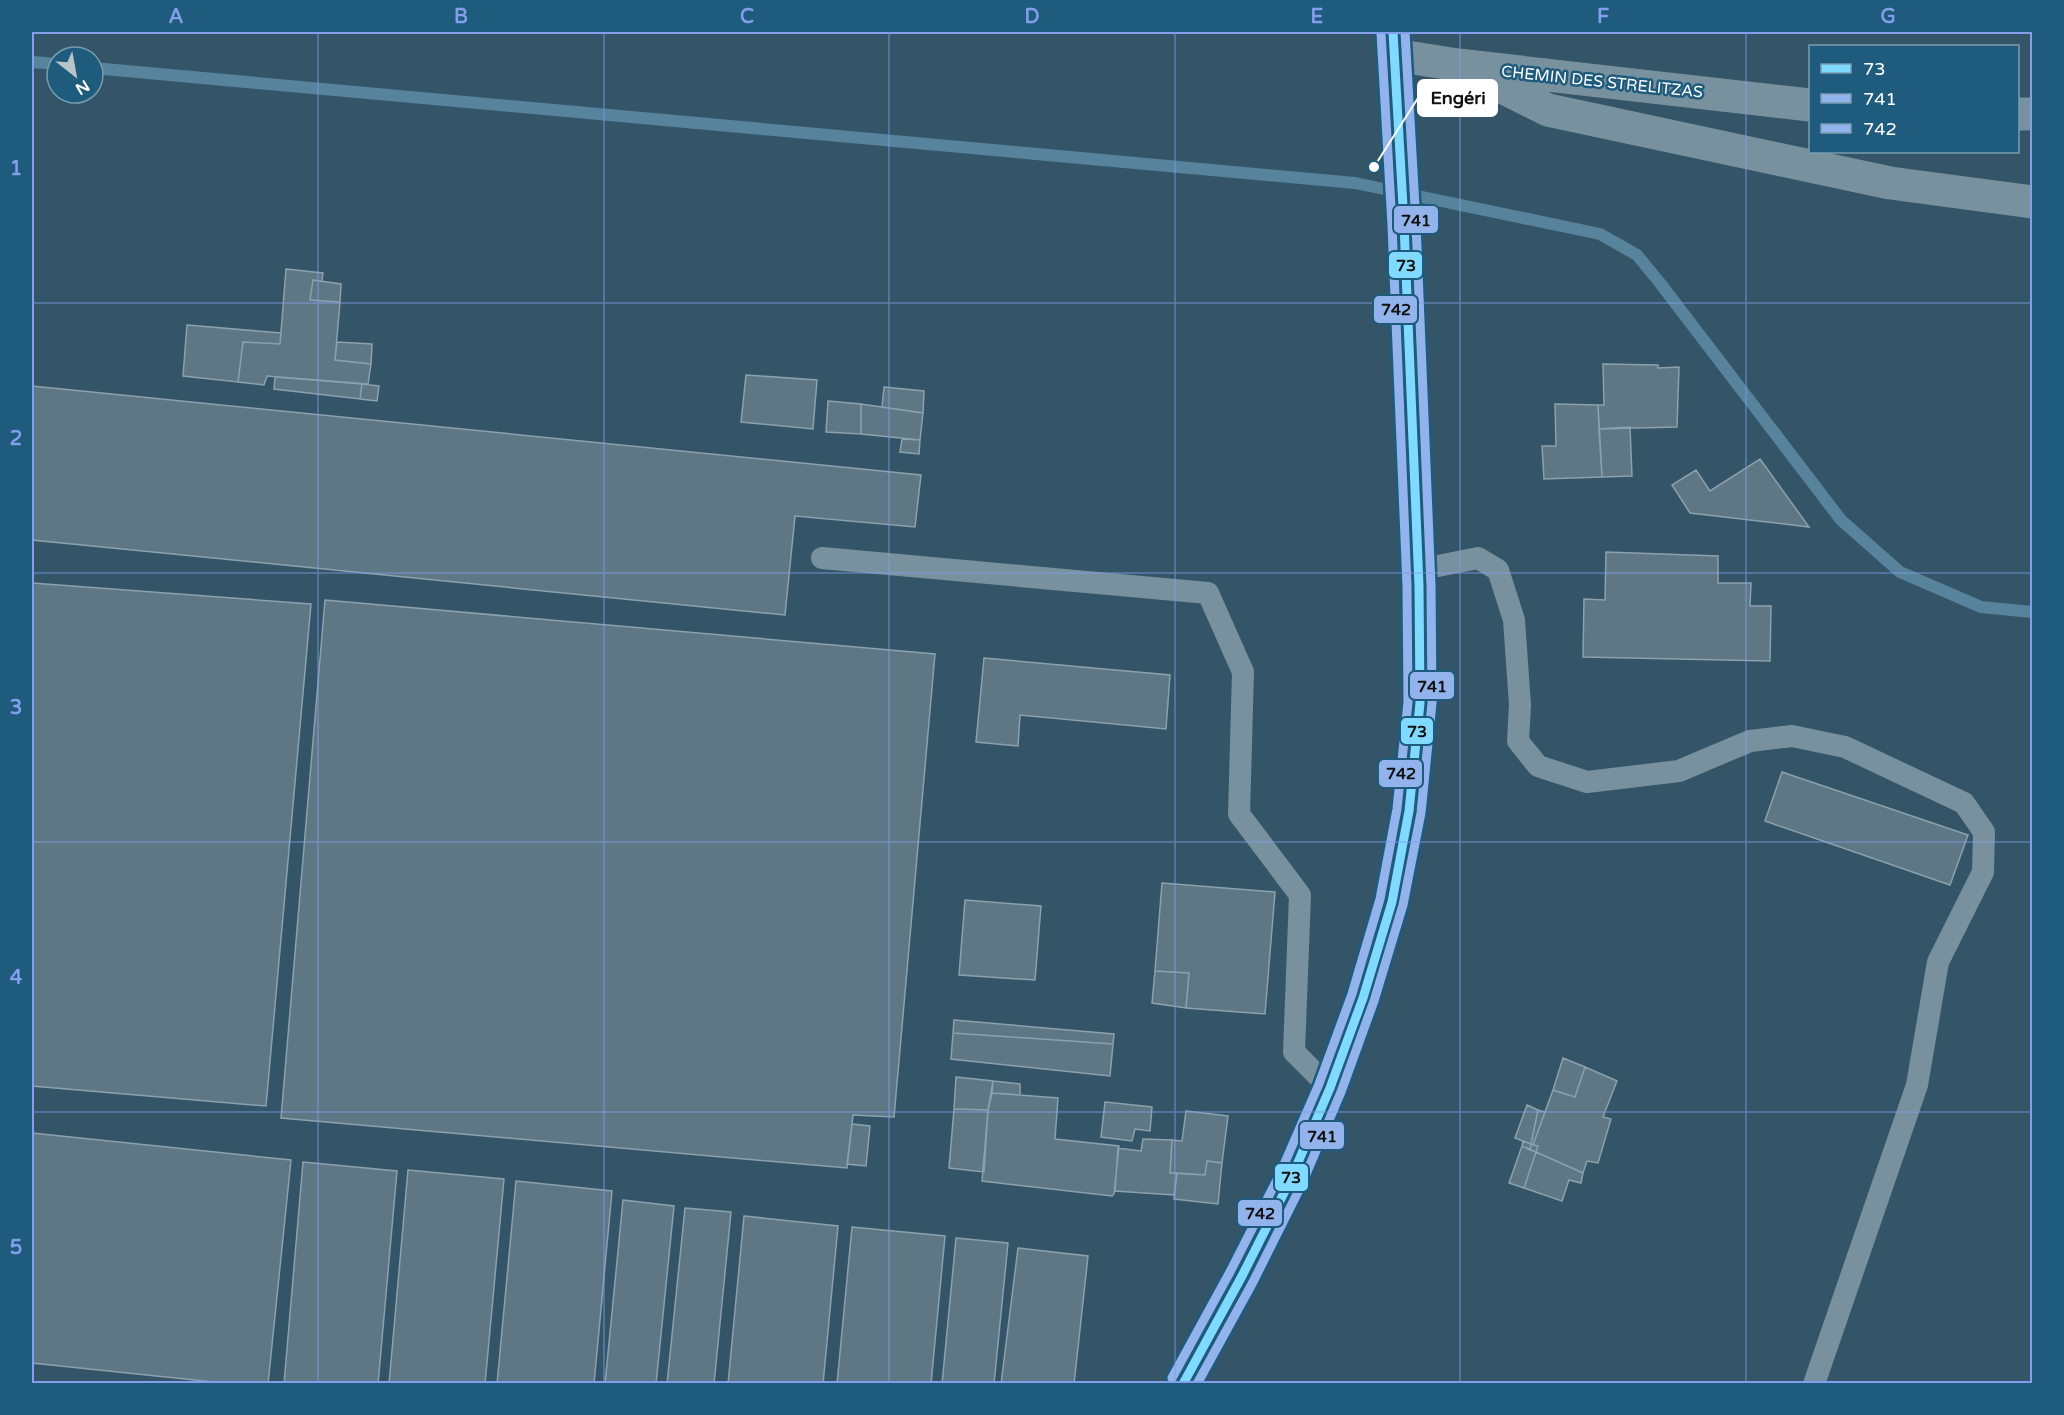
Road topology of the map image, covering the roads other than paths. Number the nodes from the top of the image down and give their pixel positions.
1 (1394, 43) edge
2 (1458, 65) junction
3 (1809, 105) edge
4 (2032, 202) edge
5 (822, 558) dead end
6 (1418, 570) junction
7 (1330, 1088) junction
8 (1183, 1383) edge
9 (1814, 1383) edge

1 - 2 street, CHEMIN DES STRELITZAS
1 - 6 main road
2 - 3 street, CHEMIN DES STRELITZAS
2 - 4 street
5 - 7 lane
6 - 7 main road
6 - 9 lane
7 - 8 main road

